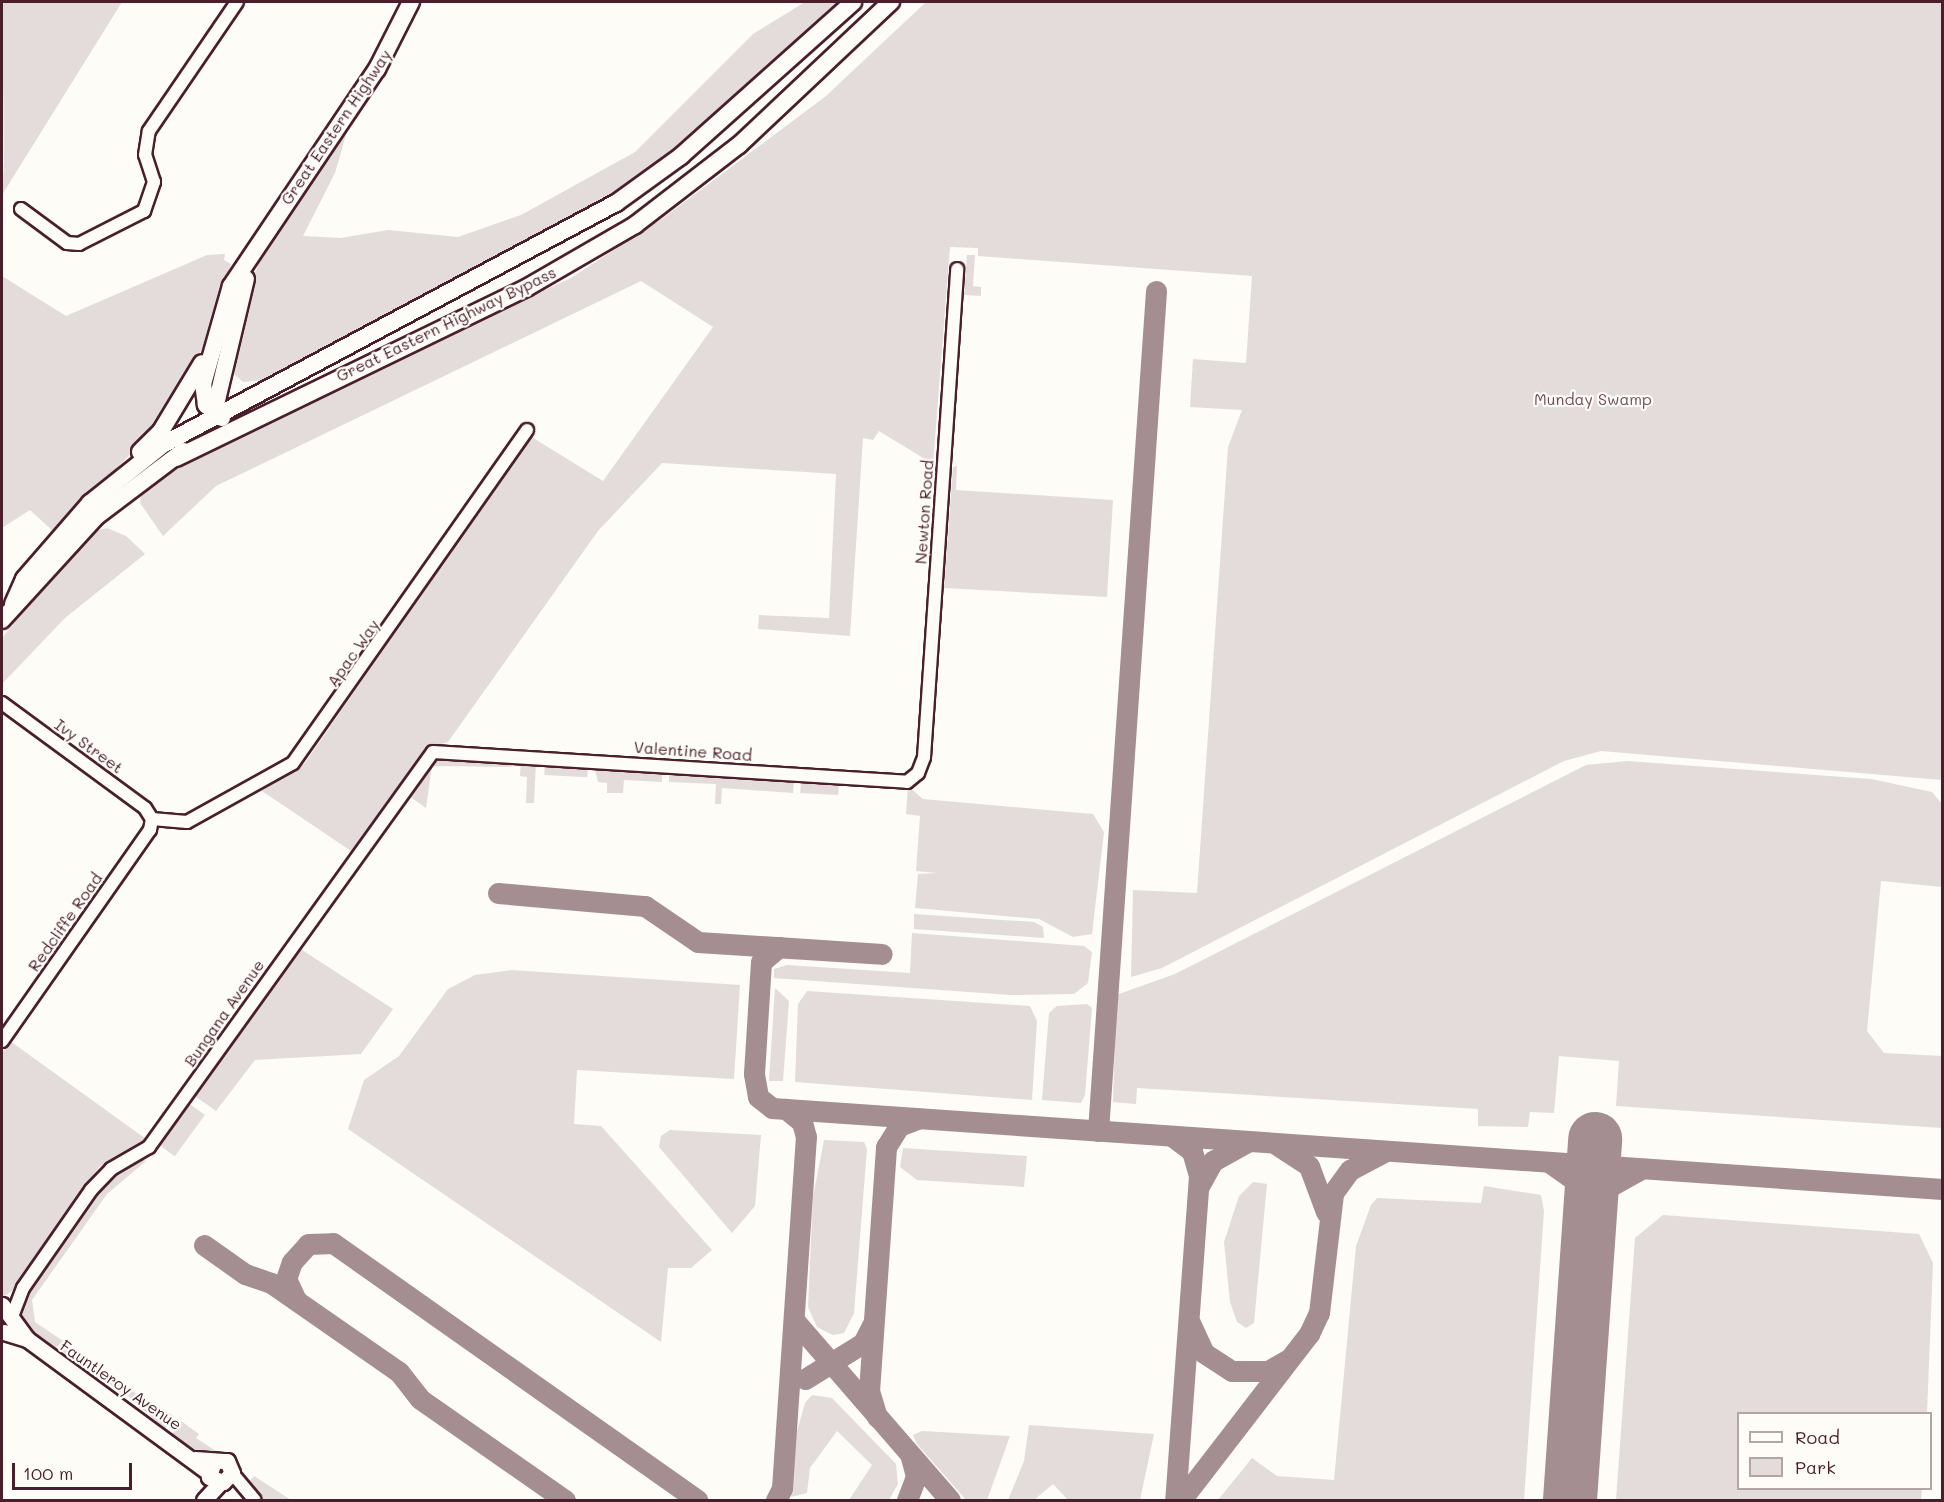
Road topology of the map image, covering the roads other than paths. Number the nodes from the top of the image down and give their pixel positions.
1 (237, 2) edge
2 (411, 2) edge
3 (853, 2) edge
4 (891, 2) edge
5 (21, 209) dead end
6 (255, 249) junction
7 (957, 269) dead end
8 (212, 343) junction
9 (224, 371) junction
10 (256, 391) junction
11 (281, 404) junction
12 (215, 413) junction
13 (527, 430) dead end
14 (176, 458) junction
15 (109, 485) junction
16 (13, 604) junction
17 (2, 620) edge
18 (2, 703) edge
19 (445, 750) joint
20 (924, 757) joint
21 (152, 819) junction
22 (2, 1041) edge
23 (6, 1318) edge
24 (218, 1475) junction
25 (205, 1500) edge
26 (255, 1500) edge

1 - 5 street
2 - 6 highway, Great Eastern Highway
3 - 10 highway, Great Eastern Highway Bypass
4 - 11 highway, Great Eastern Highway Bypass
6 - 8 highway, Great Eastern Highway
6 - 9 highway, Great Eastern Highway
7 - 20 street, Newton Road
8 - 12 highway, Great Eastern Highway
8 - 15 highway
9 - 10 highway
9 - 12 highway, Great Eastern Highway
10 - 12 highway, Great Eastern Highway Bypass
11 - 12 highway
11 - 14 highway, Great Eastern Highway Bypass
12 - 14 highway, Great Eastern Highway
12 - 15 highway, Great Eastern Highway
13 - 21 street, Apac Way
14 - 16 highway, Great Eastern Highway
15 - 16 highway, Great Eastern Highway
16 - 17 highway, Great Eastern Highway
18 - 21 street, Ivy Street
19 - 20 street, Valentine Road
19 - 23 street, Bungana Avenue
21 - 22 street, Redcliffe Road
23 - 24 main road, Fauntleroy Avenue
24 - 25 main road
24 - 26 street

